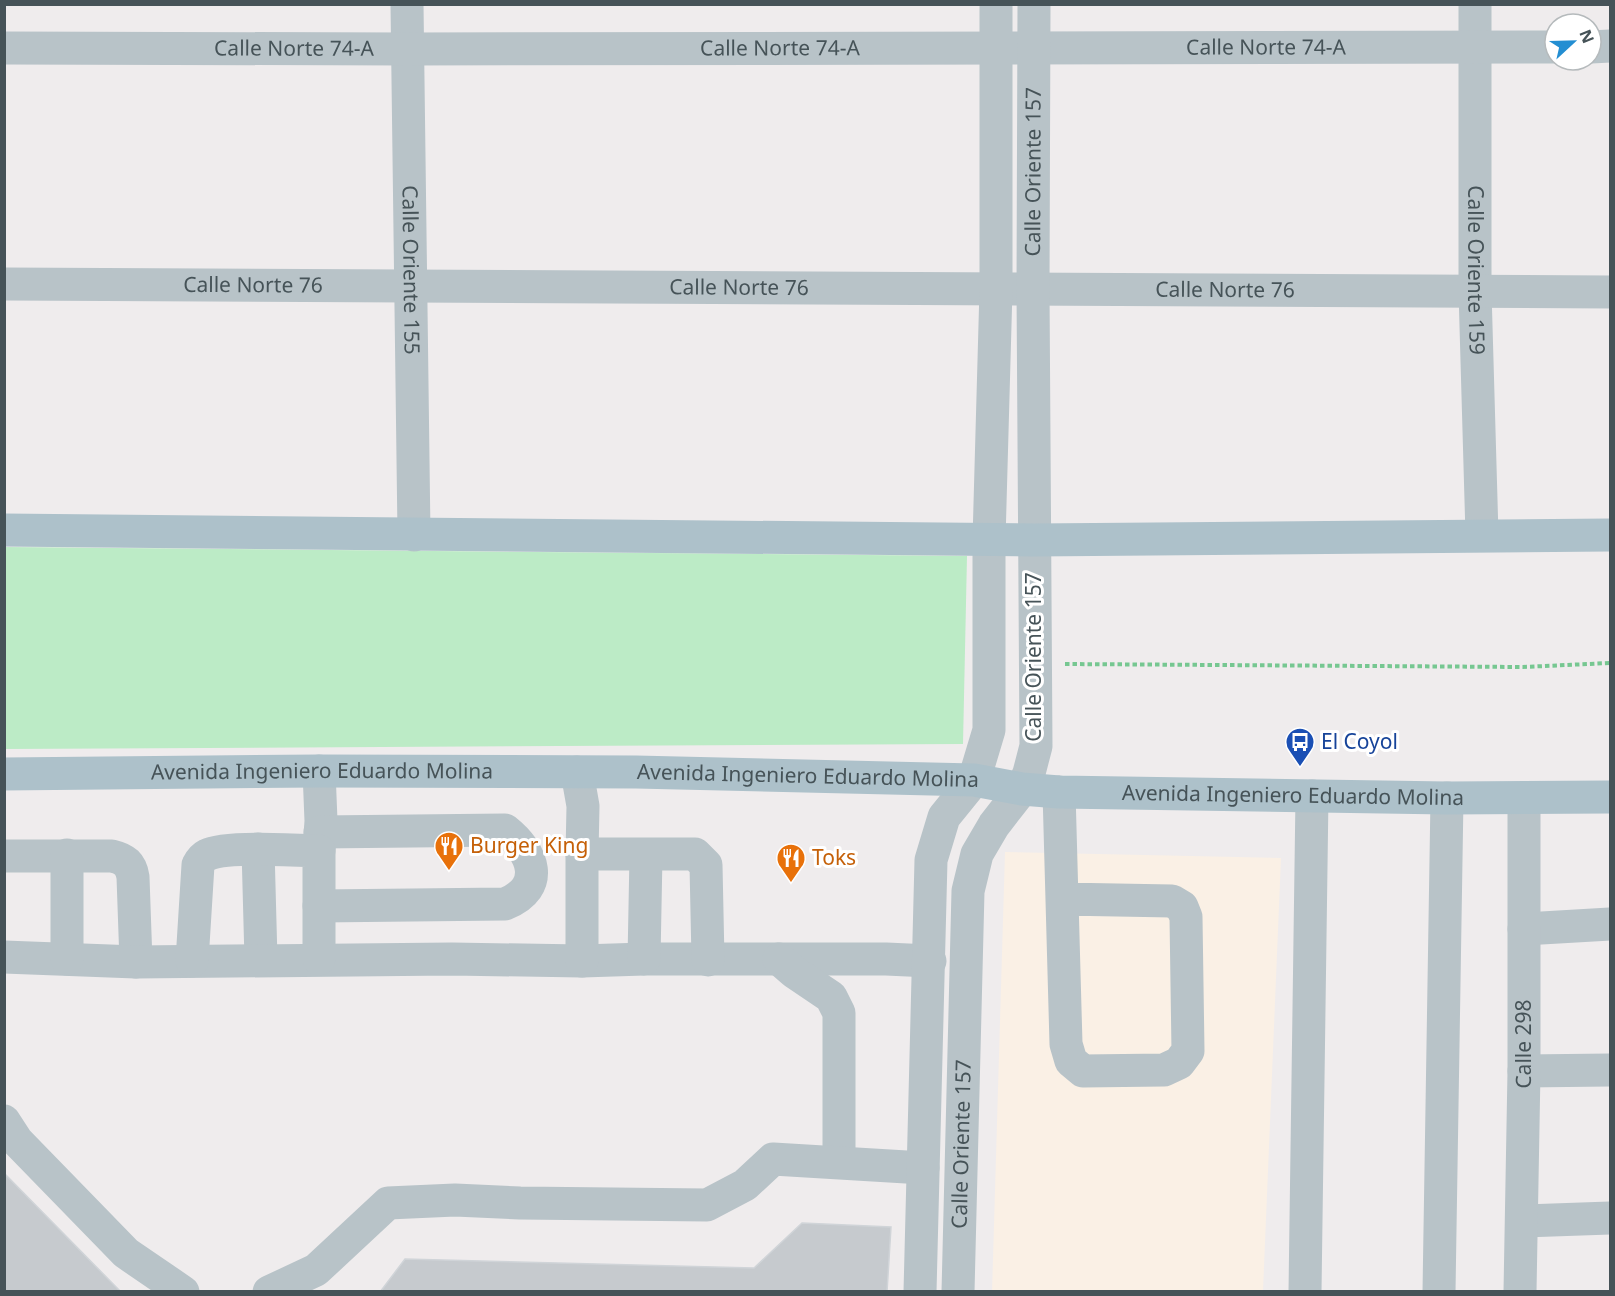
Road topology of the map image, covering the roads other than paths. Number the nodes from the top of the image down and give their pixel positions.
1 (407, 4) edge
2 (996, 4) edge
3 (1034, 4) edge
4 (1475, 4) edge
5 (1033, 47) junction
6 (1474, 47) junction
7 (1543, 47) edge
8 (4, 48) edge
9 (997, 48) junction
10 (406, 49) junction
11 (4, 284) edge
12 (410, 286) junction
13 (996, 289) junction
14 (1033, 290) junction
15 (1475, 291) junction
16 (1611, 292) edge
17 (4, 530) edge
18 (414, 535) junction
19 (1482, 535) junction
20 (1611, 535) edge
21 (989, 540) junction
22 (1034, 540) junction
23 (319, 771) junction
24 (577, 772) junction
25 (4, 774) edge
26 (974, 780) junction
27 (1022, 789) junction
28 (1059, 792) junction
29 (1312, 796) junction
30 (1611, 797) edge
31 (1447, 798) junction
32 (1524, 798) junction
33 (320, 841) junction
34 (258, 849) junction
35 (582, 854) junction
36 (67, 855) junction
37 (646, 855) junction
38 (4, 856) edge
39 (1062, 899) junction
40 (319, 906) junction
41 (1611, 924) edge
42 (1524, 929) junction
43 (4, 957) edge
44 (67, 959) junction
45 (319, 959) junction
46 (644, 959) junction
47 (779, 959) junction
48 (261, 960) junction
49 (708, 960) junction
50 (192, 961) junction
51 (582, 961) junction
52 (930, 961) junction
53 (136, 962) junction
54 (1611, 1070) edge
55 (1524, 1071) junction
56 (4, 1121) edge
57 (839, 1162) junction
58 (923, 1168) junction
59 (1611, 1218) edge
60 (1522, 1221) junction
61 (183, 1292) edge
62 (269, 1292) edge
63 (920, 1292) edge
64 (958, 1292) edge
65 (1305, 1292) edge
66 (1439, 1292) edge
67 (1520, 1292) edge

1 - 10 street, Calle Oriente 155
2 - 9 street, Calle Oriente 157
3 - 5 street, Calle Oriente 157
4 - 6 street, Calle Oriente 159
5 - 6 street, Calle Norte 74-A
5 - 9 street, Calle Norte 74-A
5 - 14 street, Calle Oriente 157
6 - 7 street, Calle Norte 74-A
6 - 15 street, Calle Oriente 159
8 - 10 street, Calle Norte 74-A
9 - 10 street, Calle Norte 74-A
9 - 13 street, Calle Oriente 157
10 - 12 street, Calle Oriente 155
11 - 12 street, Calle Norte 76
12 - 13 street, Calle Norte 76
12 - 18 street, Calle Oriente 155
13 - 14 street, Calle Norte 76
13 - 21 street, Calle Oriente 157
14 - 15 street, Calle Norte 76
14 - 22 street, Calle Oriente 157
15 - 16 street, Calle Norte 76
15 - 19 street, Calle Oriente 159
17 - 18 main road
18 - 21 main road
19 - 20 main road
19 - 22 main road
21 - 22 main road
21 - 26 street, Calle Oriente 157
22 - 27 street, Calle Oriente 157
23 - 24 main road, Avenida Ingeniero Eduardo Molina
23 - 25 main road, Avenida Ingeniero Eduardo Molina
23 - 33 street
24 - 26 main road, Avenida Ingeniero Eduardo Molina
24 - 35 street
26 - 27 main road, Avenida Ingeniero Eduardo Molina
26 - 52 street, Calle Oriente 157
27 - 28 main road, Avenida Ingeniero Eduardo Molina
27 - 64 street, Calle Oriente 157
28 - 29 main road, Avenida Ingeniero Eduardo Molina
28 - 39 street
29 - 31 main road, Avenida Ingeniero Eduardo Molina
29 - 65 street
30 - 32 main road, Avenida Ingeniero Eduardo Molina
31 - 32 main road, Avenida Ingeniero Eduardo Molina
31 - 66 street
32 - 42 street, Calle 298
33 - 34 street
33 - 40 street
33 - 40 street
34 - 48 street
34 - 50 street
35 - 37 street
35 - 51 street
36 - 38 street
36 - 44 street
36 - 53 street
37 - 46 street
37 - 49 street
39 - 39 street
40 - 45 street
41 - 42 street
42 - 55 street, Calle 298
43 - 44 street
44 - 53 street
45 - 48 street
45 - 51 street
46 - 49 street
46 - 51 street
47 - 49 street
47 - 52 street
47 - 57 street
48 - 50 street
50 - 53 street
52 - 58 street, Calle Oriente 157
54 - 55 street
55 - 60 street, Calle 298
56 - 61 street
57 - 58 street
57 - 62 street
58 - 63 street, Calle Oriente 157
59 - 60 street
60 - 67 street, Calle 298

